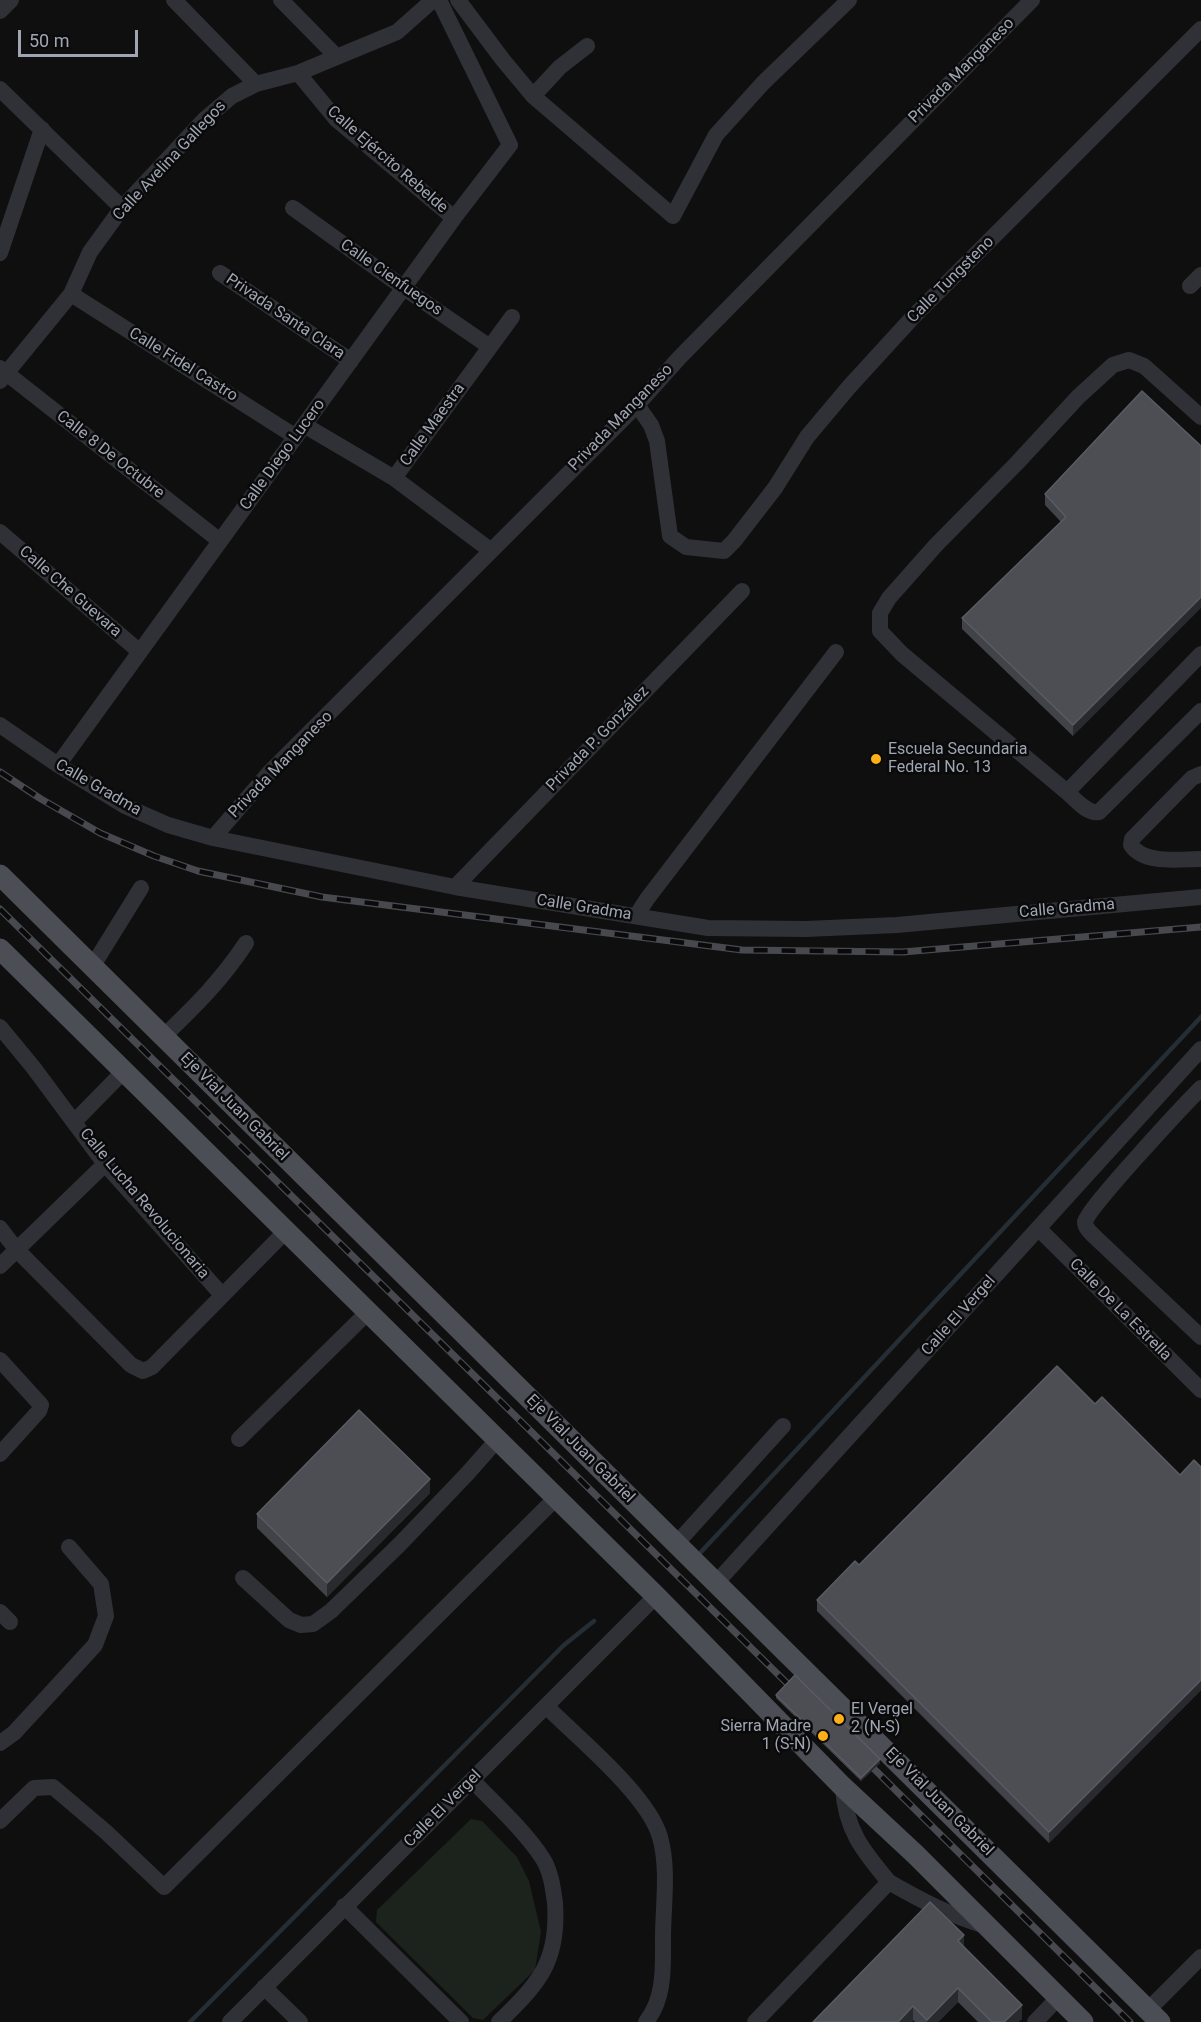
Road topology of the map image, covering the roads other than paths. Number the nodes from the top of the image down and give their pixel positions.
1 (10, 0) edge
2 (174, 0) edge
3 (281, 0) edge
4 (433, 0) edge
5 (439, 0) edge
6 (458, 0) edge
7 (849, 0) edge
8 (1032, 0) edge
9 (0, 11) edge
10 (1201, 29) edge
11 (587, 46) dead end
12 (337, 57) junction
13 (298, 73) junction
14 (256, 84) junction
15 (0, 89) edge
16 (534, 96) junction
17 (42, 129) junction
18 (292, 207) dead end
19 (122, 208) junction
20 (454, 218) junction
21 (0, 253) edge
22 (220, 273) dead end
23 (404, 288) junction
24 (70, 294) junction
25 (512, 317) dead end
26 (490, 347) junction
27 (351, 361) junction
28 (2, 374) edge
29 (636, 405) junction
30 (1201, 417) edge
31 (300, 431) junction
32 (394, 478) junction
33 (0, 532) edge
34 (220, 541) junction
35 (490, 550) junction
36 (742, 591) dead end
37 (140, 652) junction
38 (837, 652) dead end
39 (1201, 654) edge
40 (1201, 711) edge
41 (0, 725) edge
42 (58, 765) junction
43 (1201, 774) edge
44 (1067, 792) junction
45 (213, 838) junction
46 (1201, 859) edge
47 (0, 875) edge
48 (455, 887) junction
49 (141, 888) dead end
50 (1201, 897) edge
51 (636, 916) junction
52 (246, 943) dead end
53 (0, 949) edge
54 (92, 967) junction
55 (0, 1027) edge
56 (163, 1037) junction
57 (1201, 1049) edge
58 (124, 1071) junction
59 (1201, 1088) edge
60 (74, 1122) junction
61 (105, 1164) junction
62 (0, 1228) edge
63 (1039, 1229) junction
64 (286, 1231) junction
65 (16, 1249) junction
66 (0, 1266) edge
67 (222, 1295) junction
68 (368, 1312) junction
69 (1201, 1337) edge
70 (0, 1360) edge
71 (1201, 1390) edge
72 (783, 1426) dead end
73 (240, 1439) dead end
74 (497, 1440) junction
75 (1, 1450) edge
76 (556, 1497) junction
77 (676, 1544) junction
78 (69, 1547) dead end
79 (243, 1578) dead end
80 (716, 1583) junction
81 (656, 1596) junction
82 (547, 1707) junction
83 (0, 1743) edge
84 (472, 1780) junction
85 (843, 1787) junction
86 (0, 1821) edge
87 (889, 1882) junction
88 (344, 1906) junction
89 (988, 1926) junction
90 (1201, 1957) edge
91 (264, 1987) junction
92 (1059, 1997) junction
93 (1154, 2016) edge
94 (230, 2022) edge
95 (300, 2022) edge
96 (461, 2022) edge
97 (499, 2022) edge
98 (646, 2022) edge
99 (755, 2022) edge
100 (1035, 2022) edge
101 (1083, 2022) edge

1 - 9 street
2 - 14 street
3 - 12 street
4 - 12 street, Calle Avelina Gallegos
5 - 20 street, Calle Diego Lucero
6 - 16 street
7 - 16 street
8 - 29 street, Privada Manganeso
10 - 29 street, Calle Tungsteno
11 - 16 street
12 - 13 street, Calle Avelina Gallegos
13 - 14 street, Calle Avelina Gallegos
13 - 20 street, Calle Ejército Rebelde
14 - 19 street, Calle Avelina Gallegos
15 - 17 street
17 - 19 street
17 - 21 street
18 - 23 street, Calle Cienfuegos
19 - 24 street, Calle Avelina Gallegos
20 - 23 street, Calle Diego Lucero
22 - 27 street, Privada Santa Clara
23 - 26 street, Calle Cienfuegos
23 - 27 street, Calle Diego Lucero
24 - 28 street, Calle Avelina Gallegos
24 - 31 street, Calle Fidel Castro
25 - 26 street, Calle Maestra
26 - 32 street, Calle Maestra
27 - 31 street, Calle Diego Lucero
28 - 34 street, Calle 8 De Octubre
29 - 35 street, Privada Manganeso
30 - 44 street
31 - 32 street, Calle Maestra
31 - 34 street, Calle Diego Lucero
32 - 35 street
33 - 37 street, Calle Che Guevara
34 - 37 street, Calle Diego Lucero
35 - 45 street, Privada Manganeso
36 - 48 street, Privada P. González
37 - 42 street, Calle Diego Lucero
38 - 51 street
39 - 44 street
40 - 44 street
41 - 42 street, Calle Gradma
42 - 45 street, Calle Gradma
43 - 46 street
45 - 48 street, Calle Gradma
47 - 54 main road, Eje Vial Juan Gabriel
48 - 51 street, Calle Gradma
49 - 54 street
50 - 51 street, Calle Gradma
52 - 56 street
53 - 58 main road
54 - 56 main road, Eje Vial Juan Gabriel
55 - 60 street, Calle Lucha Revolucionaria
56 - 77 main road, Eje Vial Juan Gabriel
57 - 63 street, Calle El Vergel
58 - 60 street
58 - 64 main road
59 - 69 street
60 - 61 street, Calle Lucha Revolucionaria
61 - 65 street
61 - 67 street, Calle Lucha Revolucionaria
62 - 65 street
63 - 71 street, Calle De La Estrella
63 - 80 street, Calle El Vergel
64 - 67 street
64 - 68 main road
65 - 66 street
65 - 67 street
68 - 73 street
68 - 74 main road
70 - 75 street
72 - 77 street
74 - 76 main road
74 - 79 street
76 - 81 main road
76 - 86 street
77 - 80 main road, Eje Vial Juan Gabriel
78 - 83 street
80 - 93 main road, Eje Vial Juan Gabriel
81 - 82 street, Calle El Vergel
81 - 85 main road
82 - 84 street, Calle El Vergel
82 - 98 street
84 - 88 street, Calle El Vergel
84 - 97 street
85 - 87 street
85 - 89 main road
87 - 89 street
87 - 99 street
88 - 91 street, Calle El Vergel
88 - 96 street
89 - 92 main road
90 - 93 street
91 - 94 street, Calle El Vergel
91 - 95 street
92 - 100 street
92 - 101 main road

